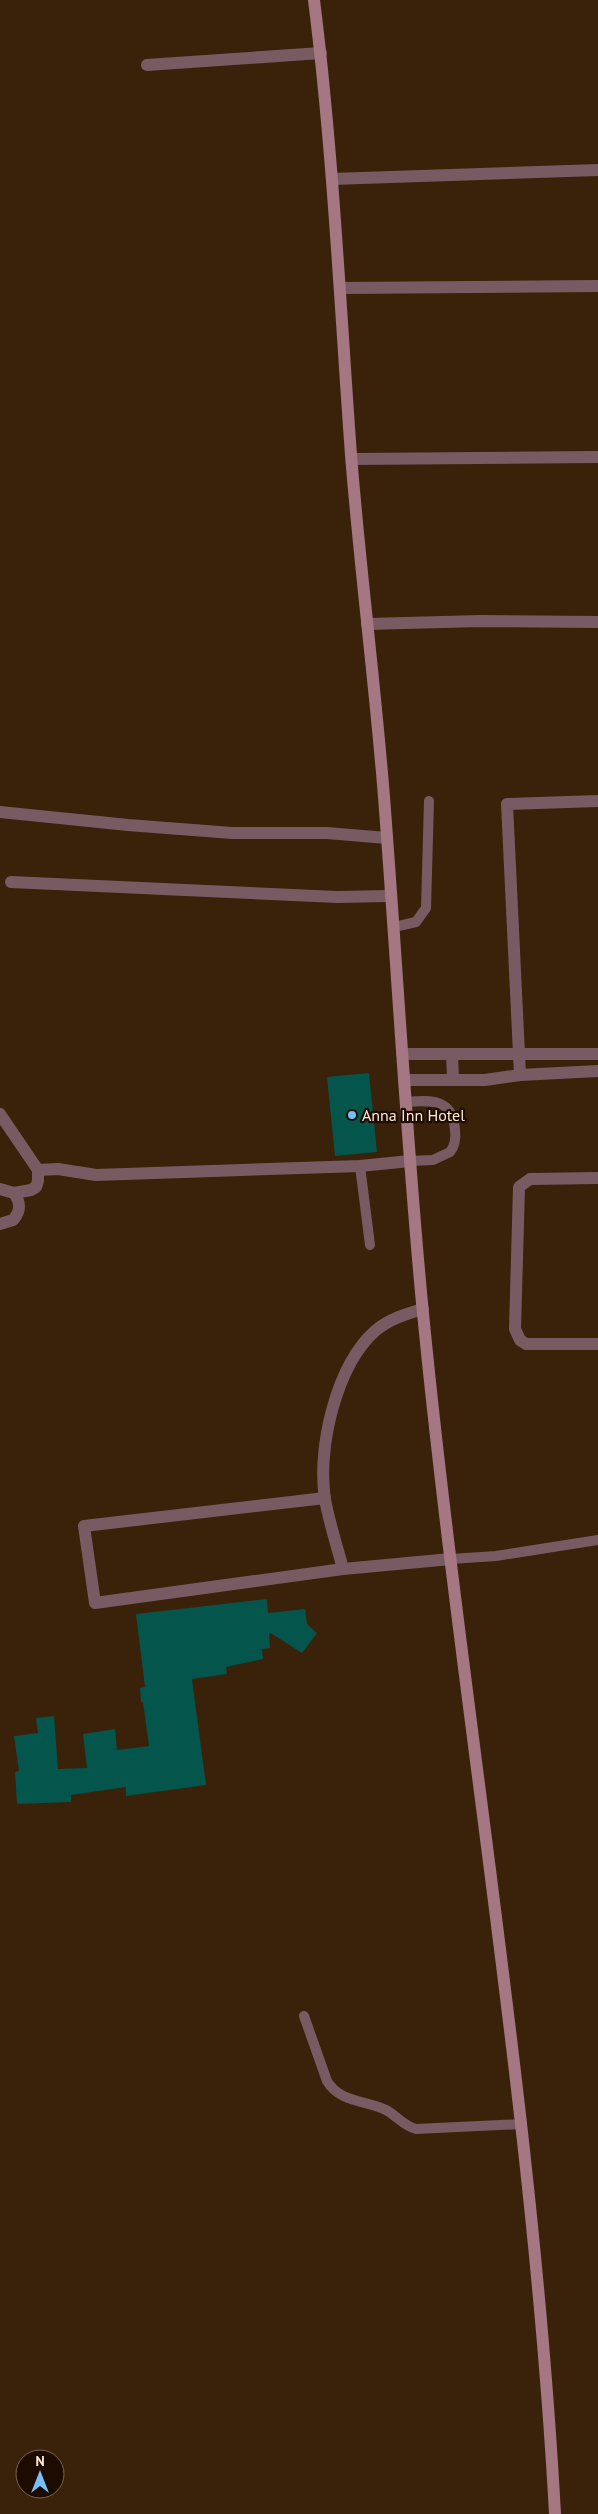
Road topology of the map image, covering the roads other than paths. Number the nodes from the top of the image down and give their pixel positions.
1 (314, 0) edge
2 (320, 53) junction
3 (147, 65) dead end
4 (598, 170) edge
5 (332, 179) junction
6 (598, 286) edge
7 (340, 288) junction
8 (598, 457) edge
9 (352, 459) junction
10 (598, 622) edge
11 (367, 624) junction
12 (429, 801) dead end
13 (598, 801) edge
14 (0, 812) edge
15 (387, 838) junction
16 (11, 882) dead end
17 (390, 896) junction
18 (394, 927) junction
19 (402, 1054) junction
20 (452, 1054) junction
21 (598, 1054) edge
22 (518, 1056) junction
23 (598, 1071) edge
24 (520, 1075) junction
25 (453, 1079) junction
26 (404, 1080) junction
27 (406, 1102) junction
28 (0, 1114) edge
29 (410, 1161) junction
30 (360, 1166) junction
31 (38, 1170) junction
32 (598, 1178) edge
33 (0, 1189) edge
34 (14, 1193) junction
35 (0, 1224) edge
36 (370, 1245) dead end
37 (423, 1309) junction
38 (598, 1344) edge
39 (325, 1498) junction
40 (598, 1540) edge
41 (451, 1559) junction
42 (343, 1569) junction
43 (304, 2016) dead end
44 (522, 2124) junction
45 (555, 2514) edge

1 - 2 main road
2 - 3 street
2 - 5 main road
4 - 5 street
5 - 7 main road
6 - 7 street
7 - 9 main road
8 - 9 street
9 - 11 main road
10 - 11 street
11 - 15 main road
12 - 18 lane
13 - 22 street
14 - 15 street
15 - 17 main road
16 - 17 street
17 - 18 main road
18 - 19 main road
19 - 20 street
19 - 26 main road
20 - 22 street
20 - 25 street
21 - 22 street
22 - 24 street
23 - 24 street
24 - 25 street
25 - 26 street
26 - 27 main road
27 - 29 main road
27 - 29 lane
28 - 31 street
29 - 30 street
29 - 37 main road
30 - 31 street
30 - 36 lane
31 - 34 street
32 - 38 street
33 - 34 street
34 - 35 street
37 - 39 street
37 - 41 main road
39 - 42 street
39 - 42 street
40 - 41 lane
41 - 42 street
41 - 44 main road
43 - 44 lane
44 - 45 main road

